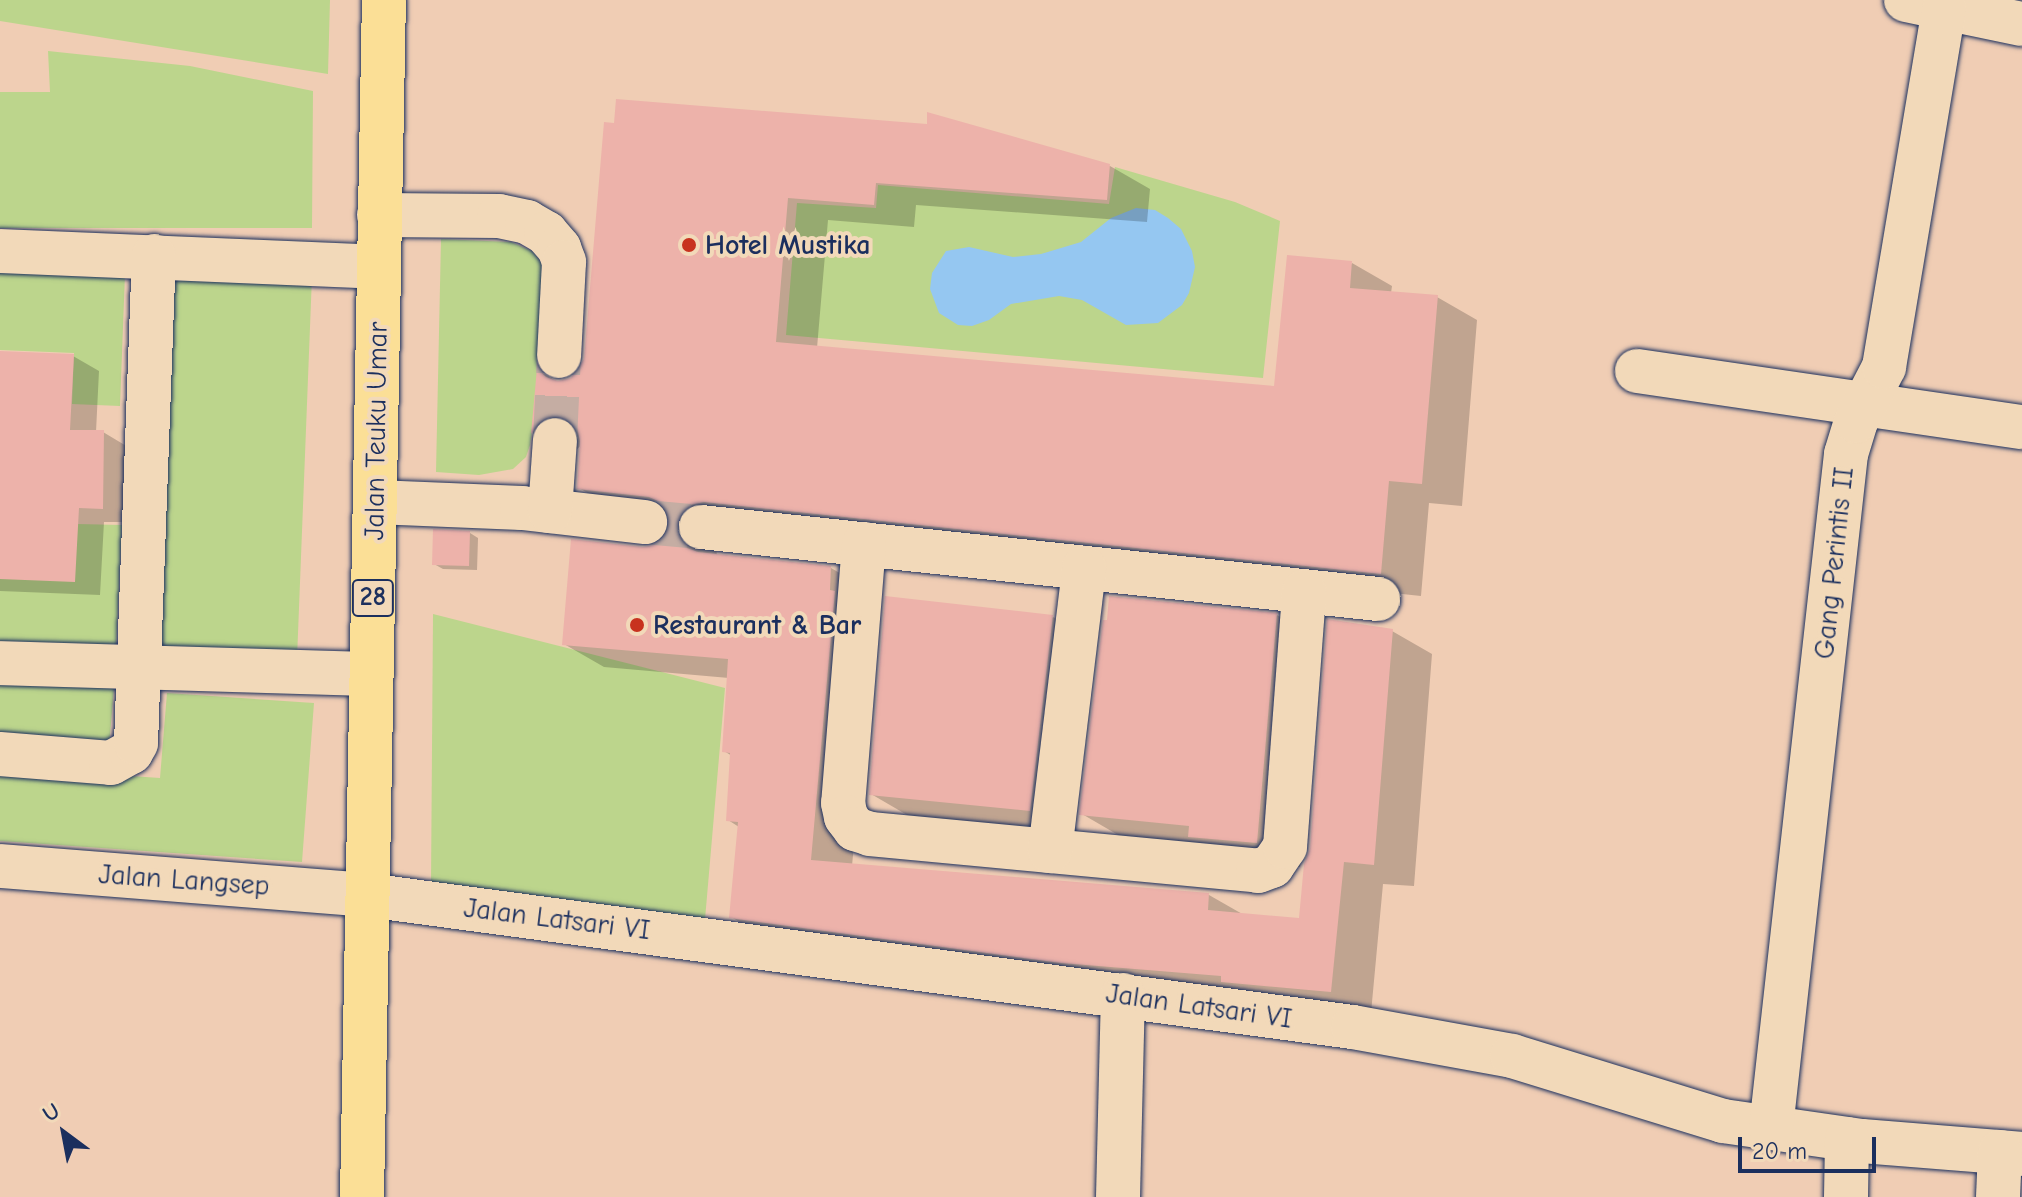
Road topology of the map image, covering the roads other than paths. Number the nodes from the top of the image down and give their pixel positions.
1 (384, 0) edge
2 (1925, 4) edge
3 (2022, 24) edge
4 (379, 215) junction
5 (0, 251) edge
6 (154, 256) junction
7 (379, 267) junction
8 (559, 356) tunnel mouth
9 (1637, 371) dead end
10 (1866, 404) junction
11 (2022, 427) edge
12 (555, 440) tunnel mouth
13 (375, 502) junction
14 (550, 511) junction
15 (645, 522) tunnel mouth
16 (701, 527) tunnel mouth
17 (864, 544) junction
18 (1084, 568) junction
19 (1304, 592) junction
20 (1378, 599) dead end
21 (0, 663) edge
22 (140, 669) junction
23 (371, 674) junction
24 (0, 754) edge
25 (1050, 851) junction
26 (0, 866) edge
27 (367, 895) junction
28 (1123, 995) junction
29 (1771, 1128) junction
30 (1847, 1139) junction
31 (2011, 1153) edge
32 (362, 1197) edge
33 (1118, 1197) edge
34 (1846, 1197) edge
35 (1998, 1197) edge

1 - 4 highway, Jalan Teuku Umar / 28
2 - 3 street
2 - 10 street, Gang Perintis II
4 - 7 highway, Jalan Teuku Umar / 28
4 - 8 street
5 - 6 street
6 - 7 street
6 - 22 street
7 - 13 highway, Jalan Teuku Umar / 28
9 - 10 street
10 - 11 street
10 - 29 street, Gang Perintis II
12 - 14 street
13 - 14 street
13 - 23 highway, Jalan Teuku Umar / 28
14 - 15 street
16 - 17 street
17 - 18 street
17 - 25 street
18 - 19 street
18 - 25 street
19 - 20 street
19 - 25 street
21 - 22 street
22 - 23 street
22 - 24 street
23 - 27 highway, Jalan Teuku Umar / 28
26 - 27 street, Jalan Langsep
27 - 28 street, Jalan Latsari VI
27 - 32 highway, Jalan Teuku Umar / 28
28 - 29 street, Jalan Latsari VI
28 - 33 street
29 - 30 street, Jalan Latsari VI
30 - 31 street, Jalan Latsari VI
30 - 34 street
31 - 35 street

